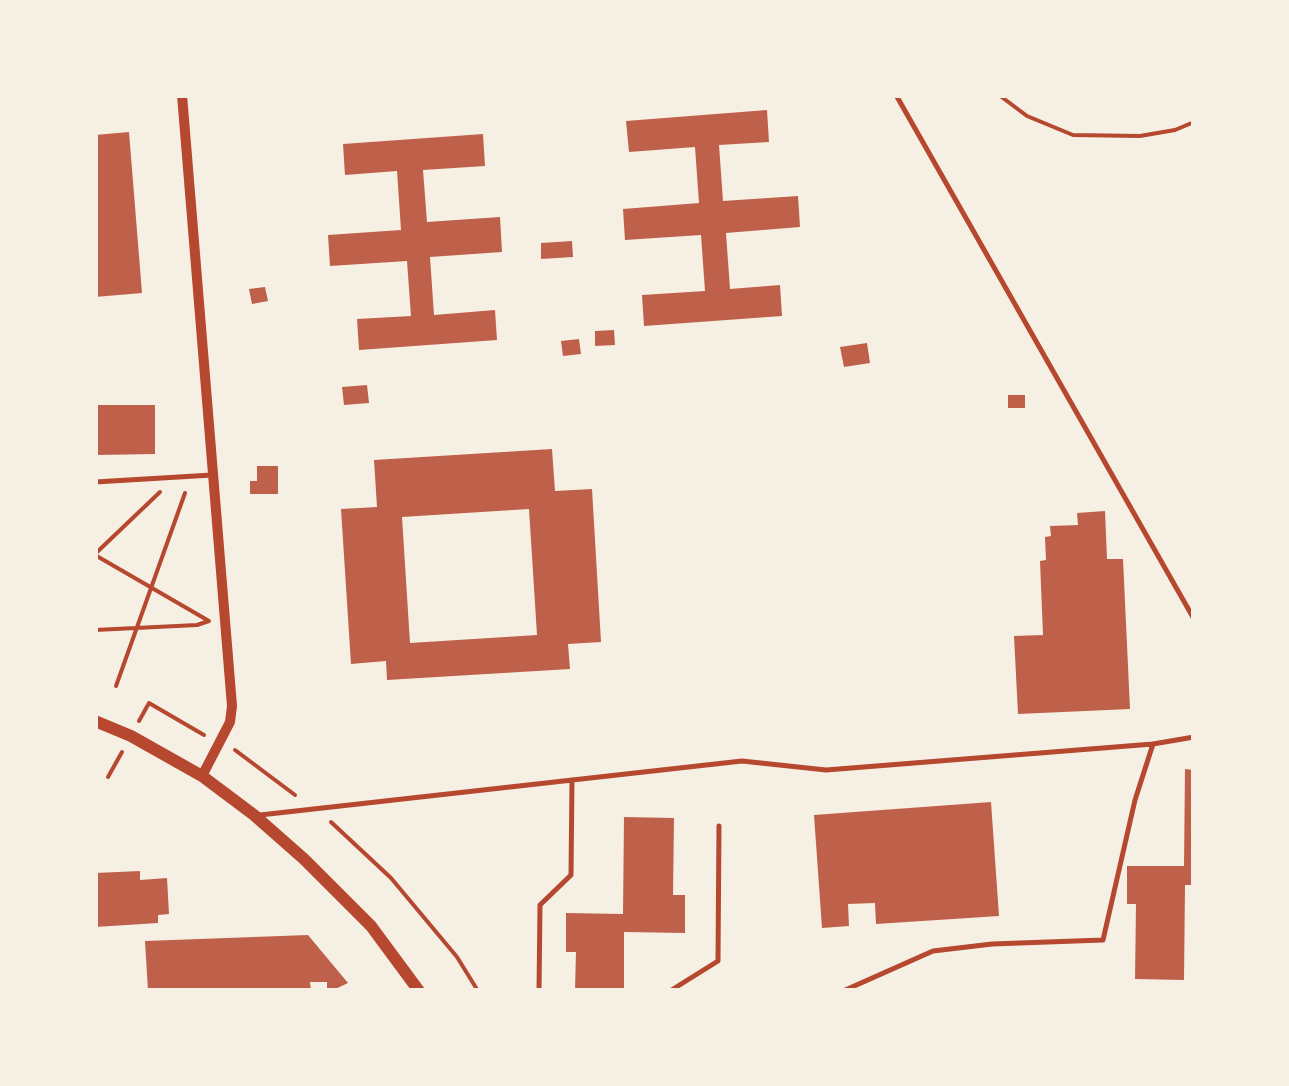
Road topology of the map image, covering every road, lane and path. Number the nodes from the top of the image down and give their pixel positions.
1 (182, 95) edge
2 (896, 95) edge
3 (999, 95) edge
4 (1194, 122) edge
5 (213, 475) junction
6 (191, 476) junction
7 (175, 478) junction
8 (95, 482) edge
9 (95, 555) edge
10 (152, 588) junction
11 (1194, 619) edge
12 (137, 628) junction
13 (95, 630) edge
14 (116, 686) dead end
15 (149, 702) dead end
16 (95, 721) edge
17 (1194, 736) edge
18 (219, 744) junction
19 (1153, 744) junction
20 (202, 776) junction
21 (572, 780) junction
22 (313, 810) junction
23 (254, 816) junction
24 (719, 826) dead end
25 (419, 991) edge
26 (478, 991) edge
27 (539, 991) edge
28 (670, 991) edge
29 (843, 991) edge

1 - 5 street
2 - 11 lane
3 - 4 path
5 - 6 lane
5 - 18 street
6 - 7 lane
6 - 10 path
7 - 8 lane
7 - 9 path
9 - 10 path
10 - 12 path
10 - 12 path
12 - 13 path
12 - 14 path
15 - 18 path
16 - 20 street
17 - 19 lane
18 - 20 street
18 - 22 path
19 - 21 lane
19 - 29 lane
20 - 23 street
21 - 22 lane
21 - 27 lane
22 - 23 lane
22 - 26 path
23 - 25 street
24 - 28 lane

